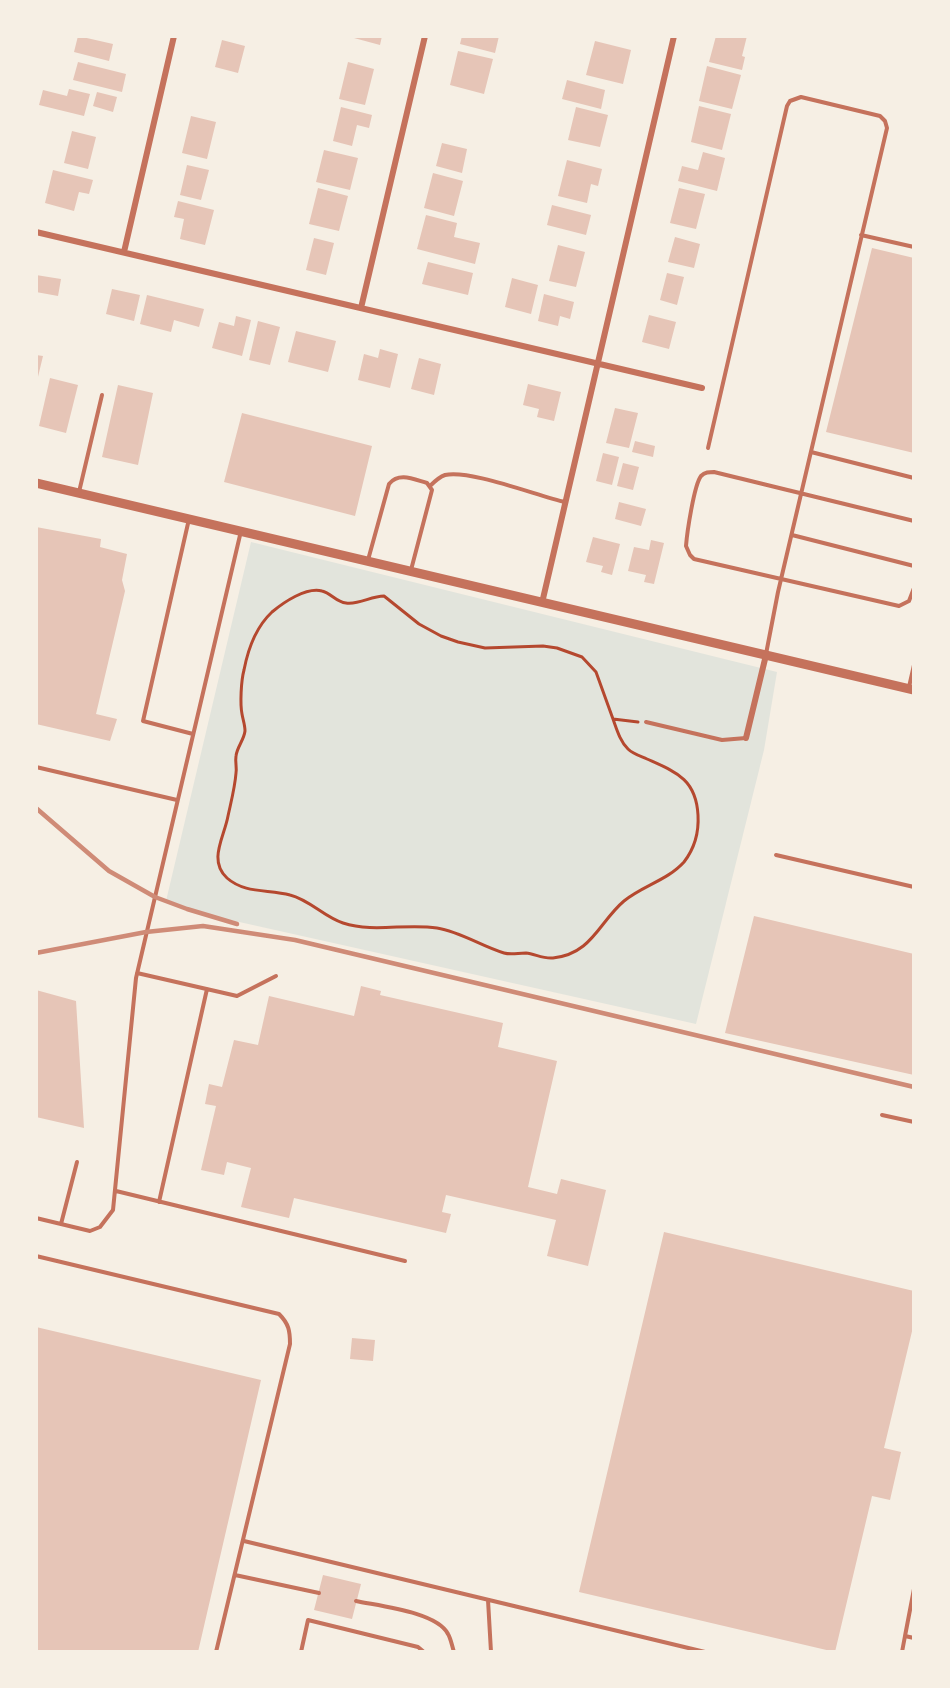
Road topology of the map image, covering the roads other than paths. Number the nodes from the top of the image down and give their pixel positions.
1 (174, 36) edge
2 (425, 36) edge
3 (674, 36) edge
4 (36, 232) edge
5 (861, 235) junction
6 (914, 247) edge
7 (124, 252) junction
8 (361, 308) junction
9 (598, 364) junction
10 (702, 388) dead end
11 (102, 395) dead end
12 (708, 448) dead end
13 (811, 452) junction
14 (914, 478) edge
15 (36, 483) edge
16 (430, 487) junction
17 (79, 493) junction
18 (801, 493) junction
19 (566, 502) junction
20 (189, 518) junction
21 (914, 521) edge
22 (241, 530) junction
23 (792, 534) junction
24 (368, 561) junction
25 (914, 566) edge
26 (411, 571) junction
27 (781, 578) junction
28 (914, 588) edge
29 (542, 603) junction
30 (766, 655) junction
31 (914, 665) edge
32 (911, 689) edge
33 (646, 722) road end
34 (193, 734) junction
35 (746, 738) joint
36 (36, 766) edge
37 (177, 800) junction
38 (776, 855) dead end
39 (914, 887) edge
40 (137, 973) junction
41 (276, 976) dead end
42 (207, 989) junction
43 (882, 1114) dead end
44 (914, 1122) edge
45 (77, 1162) dead end
46 (116, 1191) junction
47 (159, 1202) junction
48 (36, 1218) edge
49 (61, 1224) junction
50 (36, 1256) edge
51 (405, 1261) dead end
52 (244, 1541) junction
53 (235, 1575) junction
54 (914, 1589) edge
55 (319, 1593) dead end
56 (488, 1600) junction
57 (356, 1601) dead end
58 (905, 1636) junction
59 (914, 1638) edge
60 (216, 1652) edge
61 (301, 1652) edge
62 (424, 1652) edge
63 (454, 1652) edge
64 (491, 1652) edge
65 (705, 1652) edge
66 (902, 1652) edge

1 - 7 street
2 - 8 street
3 - 9 street
4 - 7 street
5 - 6 lane
5 - 12 lane
5 - 13 lane
7 - 8 street
8 - 9 street
9 - 10 street
9 - 19 street
11 - 17 lane
13 - 14 lane
13 - 18 lane
15 - 17 street
16 - 19 lane
16 - 24 lane
16 - 26 lane
17 - 20 street
18 - 21 lane
18 - 23 lane
18 - 27 lane
19 - 29 street
20 - 22 street
20 - 34 lane
22 - 24 street
22 - 34 lane
23 - 25 lane
23 - 27 lane
24 - 26 street
26 - 29 street
27 - 28 lane
27 - 30 lane
29 - 30 street
30 - 32 street
30 - 35 street
31 - 32 lane
33 - 35 lane
34 - 37 lane
36 - 37 lane
37 - 40 lane
38 - 39 lane
40 - 42 lane
40 - 46 lane
41 - 42 lane
42 - 47 lane
43 - 44 lane
45 - 49 lane
46 - 47 lane
46 - 49 lane
47 - 51 lane
48 - 49 lane
50 - 52 lane
52 - 53 lane
52 - 56 lane
53 - 55 lane
53 - 60 lane
54 - 58 lane
56 - 64 lane
56 - 65 lane
57 - 63 lane
58 - 59 lane
58 - 66 lane
61 - 62 lane

